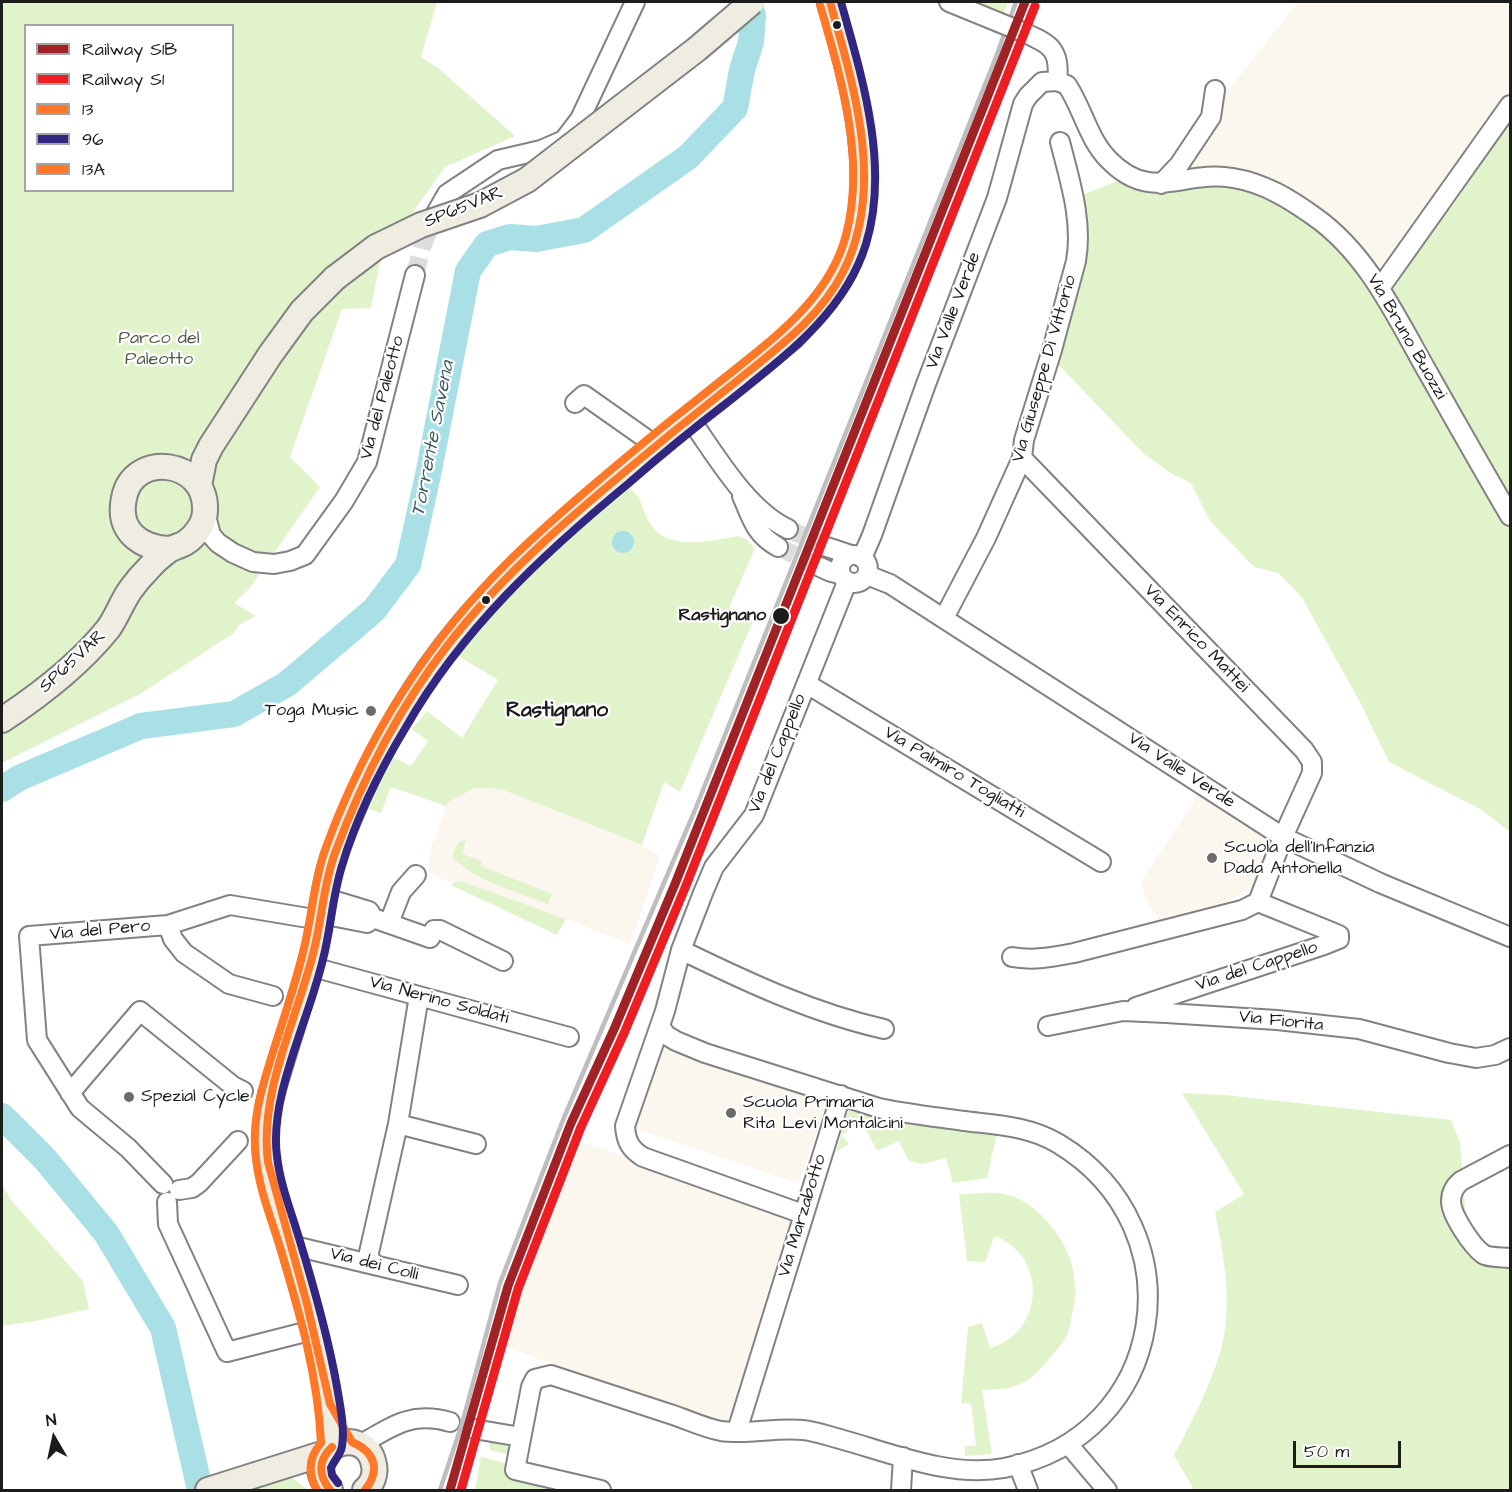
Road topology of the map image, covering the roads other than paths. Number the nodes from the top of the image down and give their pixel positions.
1 (634, 2) edge
2 (752, 2) edge
3 (830, 2) edge
4 (949, 2) edge
5 (1057, 81) junction
6 (1215, 90) dead end
7 (1510, 105) edge
8 (1060, 142) dead end
9 (1161, 184) junction
10 (435, 215) tunnel mouth
11 (415, 275) tunnel mouth
12 (1380, 288) junction
13 (575, 403) dead end
14 (690, 419) junction
15 (211, 446) junction
16 (654, 448) junction
17 (1022, 458) junction
18 (169, 466) junction
19 (737, 483) junction
20 (199, 486) junction
21 (205, 512) junction
22 (1510, 516) edge
23 (788, 529) tunnel mouth
24 (132, 535) junction
25 (218, 543) junction
26 (177, 546) junction
27 (778, 547) tunnel mouth
28 (827, 547) tunnel mouth
29 (860, 563) junction
30 (820, 567) tunnel mouth
31 (844, 578) junction
32 (130, 590) junction
33 (944, 618) junction
34 (807, 684) junction
35 (2, 720) edge
36 (1283, 837) junction
37 (1101, 862) dead end
38 (416, 875) dead end
39 (1258, 902) junction
40 (321, 910) junction
41 (381, 921) junction
42 (168, 925) junction
43 (1510, 937) edge
44 (681, 950) junction
45 (1012, 957) dead end
46 (503, 961) dead end
47 (309, 966) junction
48 (419, 996) junction
49 (285, 1000) junction
50 (1123, 1011) junction
51 (660, 1026) junction
52 (1048, 1026) dead end
53 (884, 1029) dead end
54 (570, 1036) dead end
55 (1510, 1048) edge
56 (70, 1093) junction
57 (256, 1095) junction
58 (841, 1095) junction
59 (398, 1124) junction
60 (251, 1139) junction
61 (476, 1144) dead end
62 (1510, 1155) edge
63 (170, 1192) junction
64 (803, 1214) junction
65 (290, 1245) junction
66 (1510, 1258) edge
67 (375, 1265) junction
68 (458, 1285) dead end
69 (313, 1330) junction
70 (450, 1422) dead end
71 (474, 1429) dead end
72 (737, 1431) junction
73 (521, 1437) junction
74 (1068, 1444) junction
75 (342, 1446) junction
76 (903, 1457) junction
77 (1018, 1464) junction
78 (281, 1466) junction
79 (326, 1486) edge
80 (208, 1491) edge
81 (365, 1491) edge
82 (601, 1491) edge
83 (901, 1491) edge
84 (1028, 1491) edge
85 (1107, 1491) edge

1 - 10 street
2 - 15 main road, SP65VAR, bridge
3 - 14 main road
4 - 5 street, bridge
5 - 9 street, Via Bruno Buozzi
5 - 29 street, Via Valle Verde
6 - 9 street
7 - 12 street
8 - 17 street, Via Giuseppe Di Vittorio
9 - 12 street, Via Bruno Buozzi
11 - 25 street, Via del Paleotto
12 - 22 street, Via Bruno Buozzi
13 - 16 street
14 - 16 main road
14 - 19 street
15 - 18 main road
15 - 20 main road
16 - 40 main road
17 - 33 street, Via Giuseppe Di Vittorio
17 - 36 street, Via Enrico Mattei
18 - 20 main road
18 - 24 main road
19 - 23 street
19 - 27 street
20 - 21 main road
21 - 25 street
21 - 26 main road
24 - 26 main road
24 - 32 main road
25 - 26 street
26 - 32 main road
28 - 29 street, Via Valle Verde
29 - 31 street
29 - 31 street, Via Valle Verde
29 - 33 street, Via Valle Verde
30 - 31 street
31 - 34 street, Via del Cappello
32 - 35 main road, SP65VAR
33 - 36 street, Via Valle Verde
34 - 37 street, Via Palmiro Togliatti
34 - 44 street, Via del Cappello
36 - 39 street
36 - 43 street, Via Valle Verde
38 - 41 street
39 - 45 street
39 - 50 street, Via del Cappello
40 - 41 street, Via del Pero
40 - 42 street, Via del Pero
40 - 47 main road
41 - 46 street, Via del Pero
42 - 49 street
42 - 56 street, Via del Pero
44 - 51 street, Via del Cappello
44 - 53 street
47 - 48 street, Via Nerino Soldati
47 - 49 main road
48 - 54 street, Via Nerino Soldati
48 - 59 street
49 - 57 main road
50 - 52 street, Via Fiorita
50 - 55 street, Via Fiorita
51 - 58 street
51 - 64 street, Via del Cappello
56 - 57 street
56 - 63 street, Via del Pero
57 - 60 main road
58 - 64 street, Via Marzabotto
58 - 74 street
59 - 61 street
59 - 67 street
60 - 63 street
60 - 65 main road
62 - 66 street
63 - 69 street
64 - 72 street, Via Marzabotto
65 - 67 street, Via dei Colli
65 - 69 main road
67 - 68 street, Via dei Colli
69 - 75 main road
70 - 75 street
71 - 73 street
72 - 73 street
72 - 76 street
73 - 82 street
74 - 77 street
74 - 85 street
75 - 78 main road
75 - 79 main road
75 - 81 main road
76 - 77 street
76 - 83 street
77 - 84 street
78 - 79 main road
78 - 80 main road

